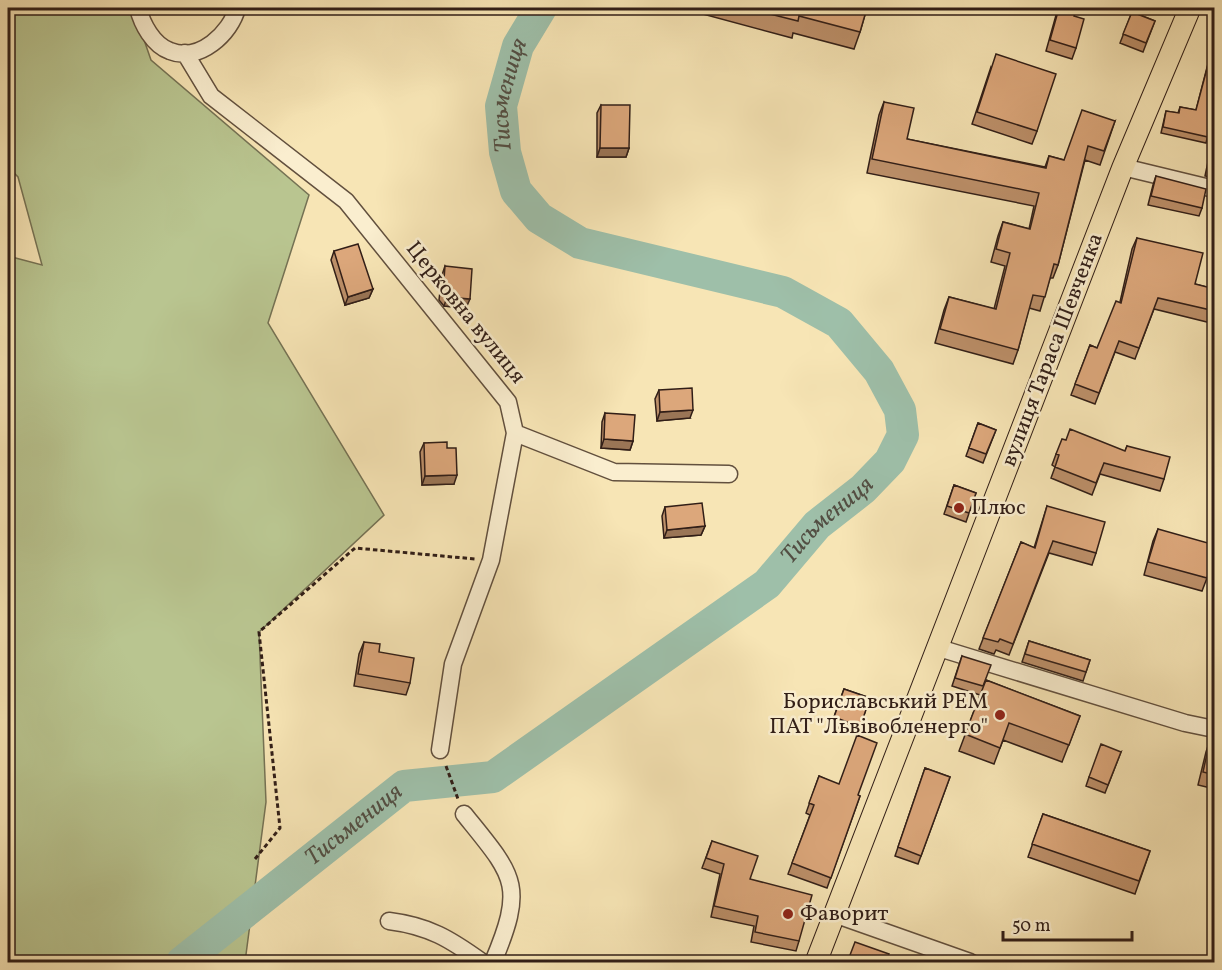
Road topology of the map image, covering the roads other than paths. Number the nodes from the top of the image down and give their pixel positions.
1 (138, 8) edge
2 (237, 8) edge
3 (1186, 9) edge
4 (185, 53) junction
5 (1123, 167) junction
6 (1215, 189) edge
7 (515, 433) junction
8 (729, 474) dead end
9 (939, 648) junction
10 (1215, 729) edge
11 (440, 750) road end
12 (464, 814) road end
13 (834, 914) junction
14 (389, 921) dead end
15 (482, 963) edge
16 (493, 963) edge
17 (816, 963) edge
18 (970, 963) edge

1 - 4 street
2 - 4 street
3 - 5 main road, вулиця Тараса Шевченка
4 - 7 street, Церковна вулиця
5 - 6 street
5 - 9 main road, вулиця Тараса Шевченка
7 - 8 street
7 - 11 street, Церковна вулиця
9 - 10 street
9 - 13 main road, вулиця Тараса Шевченка
12 - 16 street
13 - 17 main road, вулиця Тараса Шевченка
13 - 18 street
14 - 15 street

